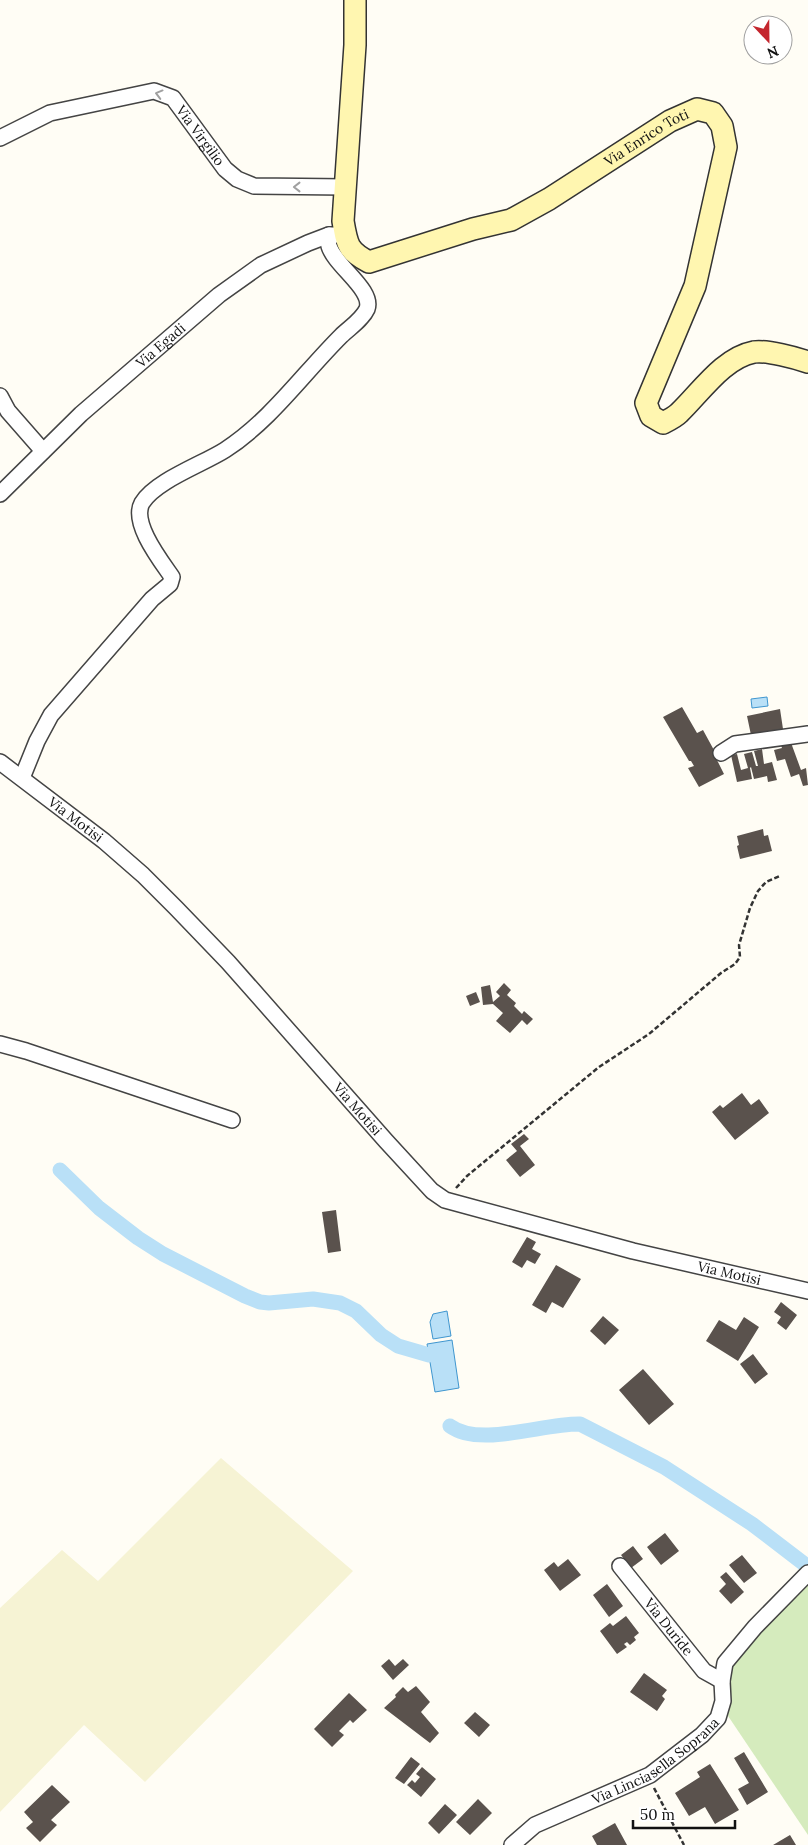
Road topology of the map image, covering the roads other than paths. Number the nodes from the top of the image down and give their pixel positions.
1 (355, 0) edge
2 (0, 138) edge
3 (346, 187) junction
4 (337, 235) junction
5 (808, 362) edge
6 (0, 396) edge
7 (43, 451) junction
8 (0, 494) edge
9 (808, 734) edge
10 (721, 754) dead end
11 (0, 762) edge
12 (22, 778) junction
13 (0, 1044) edge
14 (232, 1120) dead end
15 (808, 1291) edge
16 (620, 1566) dead end
17 (808, 1573) edge
18 (722, 1681) junction
19 (512, 1845) edge

1 - 3 main road, Via Enrico Toti
3 -> 2 street, Via Virgilio
3 - 4 main road, Via Enrico Toti
4 - 5 main road, Via Enrico Toti
4 - 7 street, Via Egadi
4 - 12 street
6 - 7 street
7 - 8 street, Via Egadi
9 - 10 street
11 - 12 street, Via Motisi
12 - 15 street, Via Motisi
13 - 14 street
16 - 18 street, Via Duride
17 - 18 street, Via Linciasella Soprana
18 - 19 street, Via Linciasella Soprana

